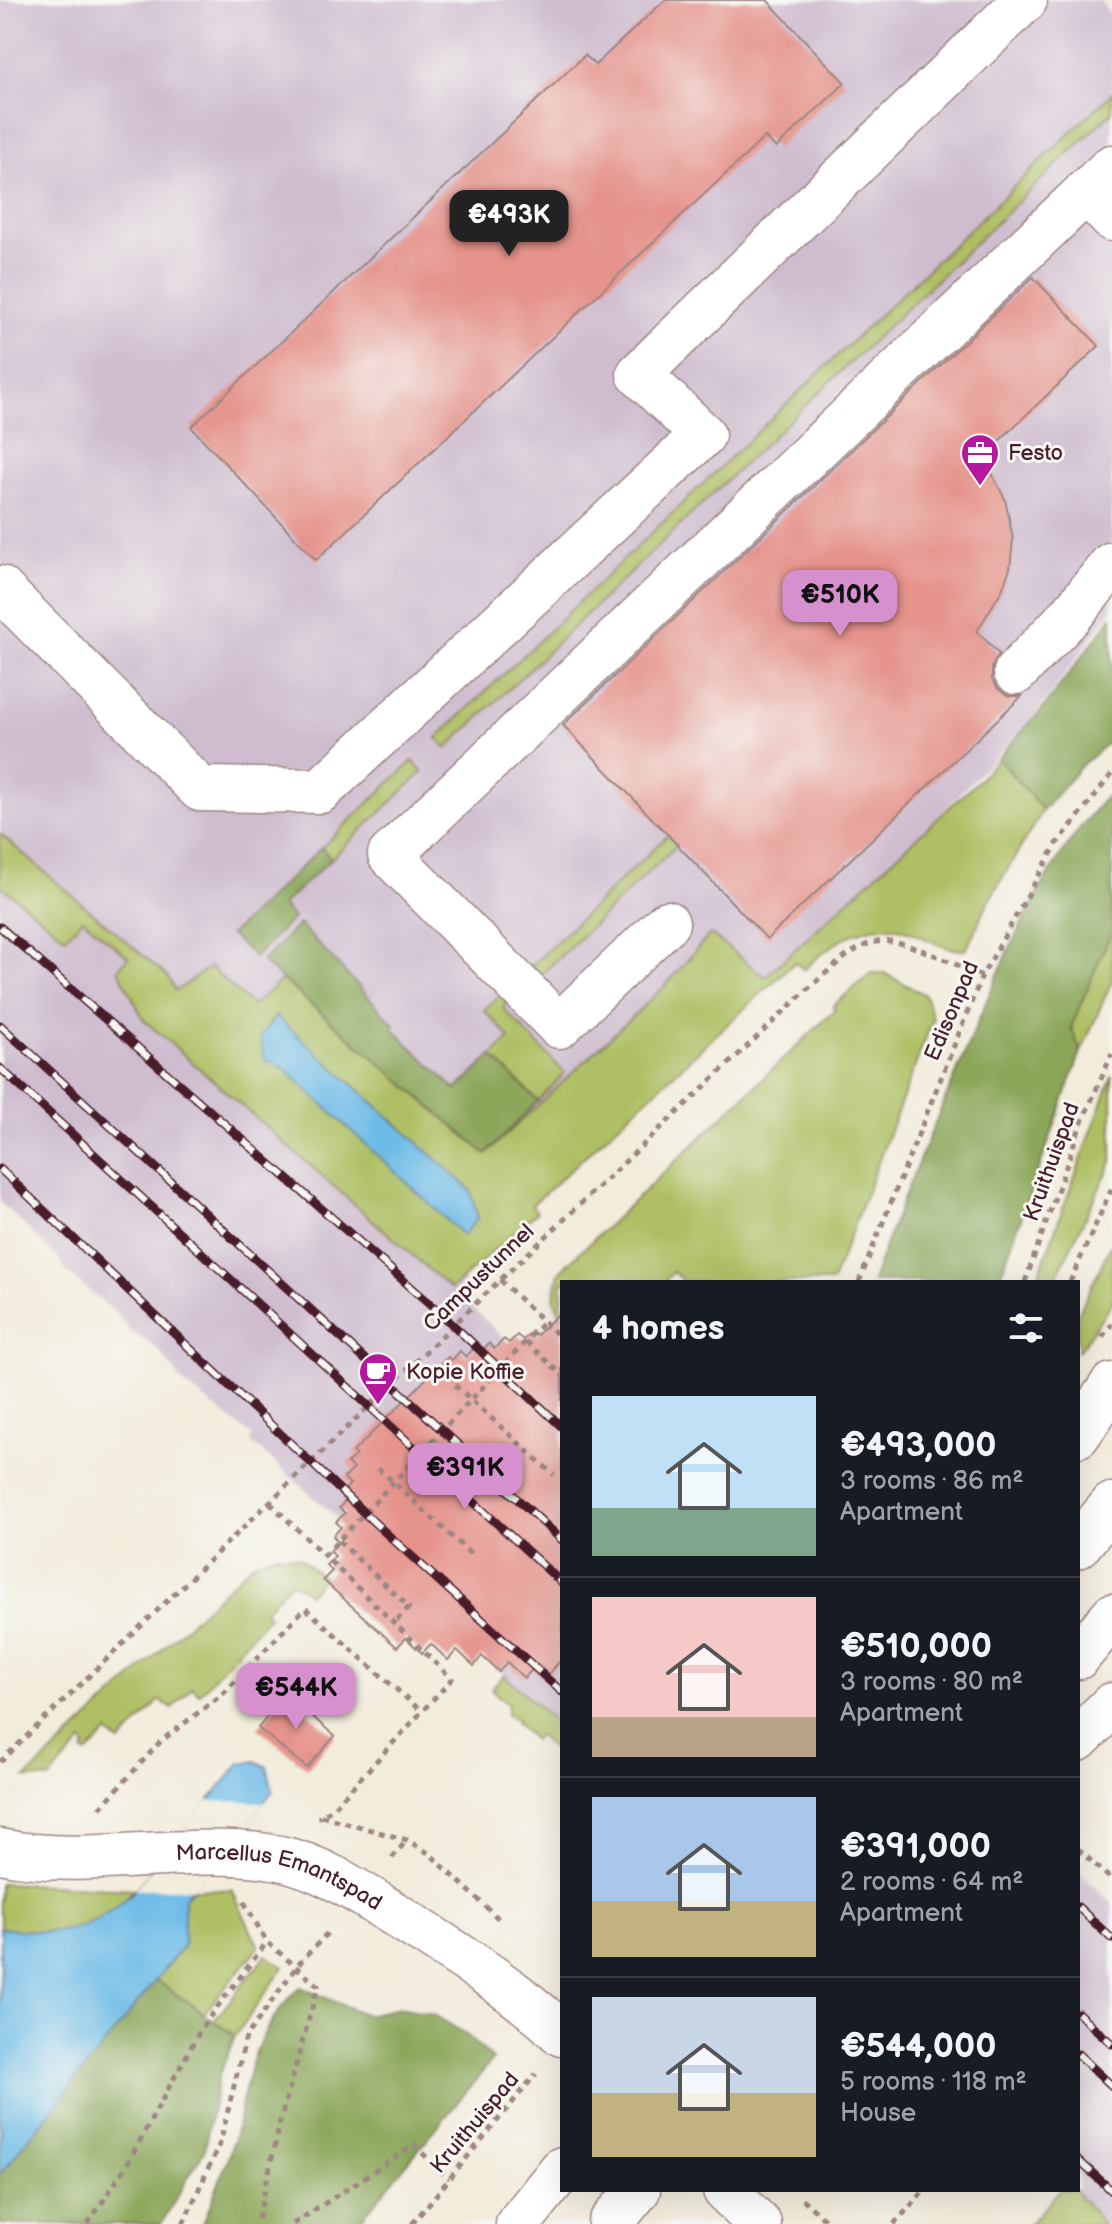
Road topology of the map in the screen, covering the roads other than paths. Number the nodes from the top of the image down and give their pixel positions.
1 (1025, 0) edge
2 (1103, 193) edge
3 (1112, 564) edge
4 (0, 588) edge
5 (1016, 672) dead end
6 (667, 923) dead end
7 (1112, 1385) edge
8 (1080, 1432) edge
9 (1112, 1616) edge
10 (1080, 1655) edge
11 (1112, 1705) edge
12 (1080, 1737) edge
13 (0, 1851) edge
14 (553, 2050) edge
15 (636, 2192) edge
16 (727, 2192) edge
17 (610, 2224) edge
18 (759, 2224) edge

1 - 4 main road
2 - 6 main road
3 - 5 main road
7 - 8 main road
9 - 10 main road
11 - 12 main road
13 - 14 main road, Marcellus Emantspad
15 - 17 main road
16 - 18 main road

